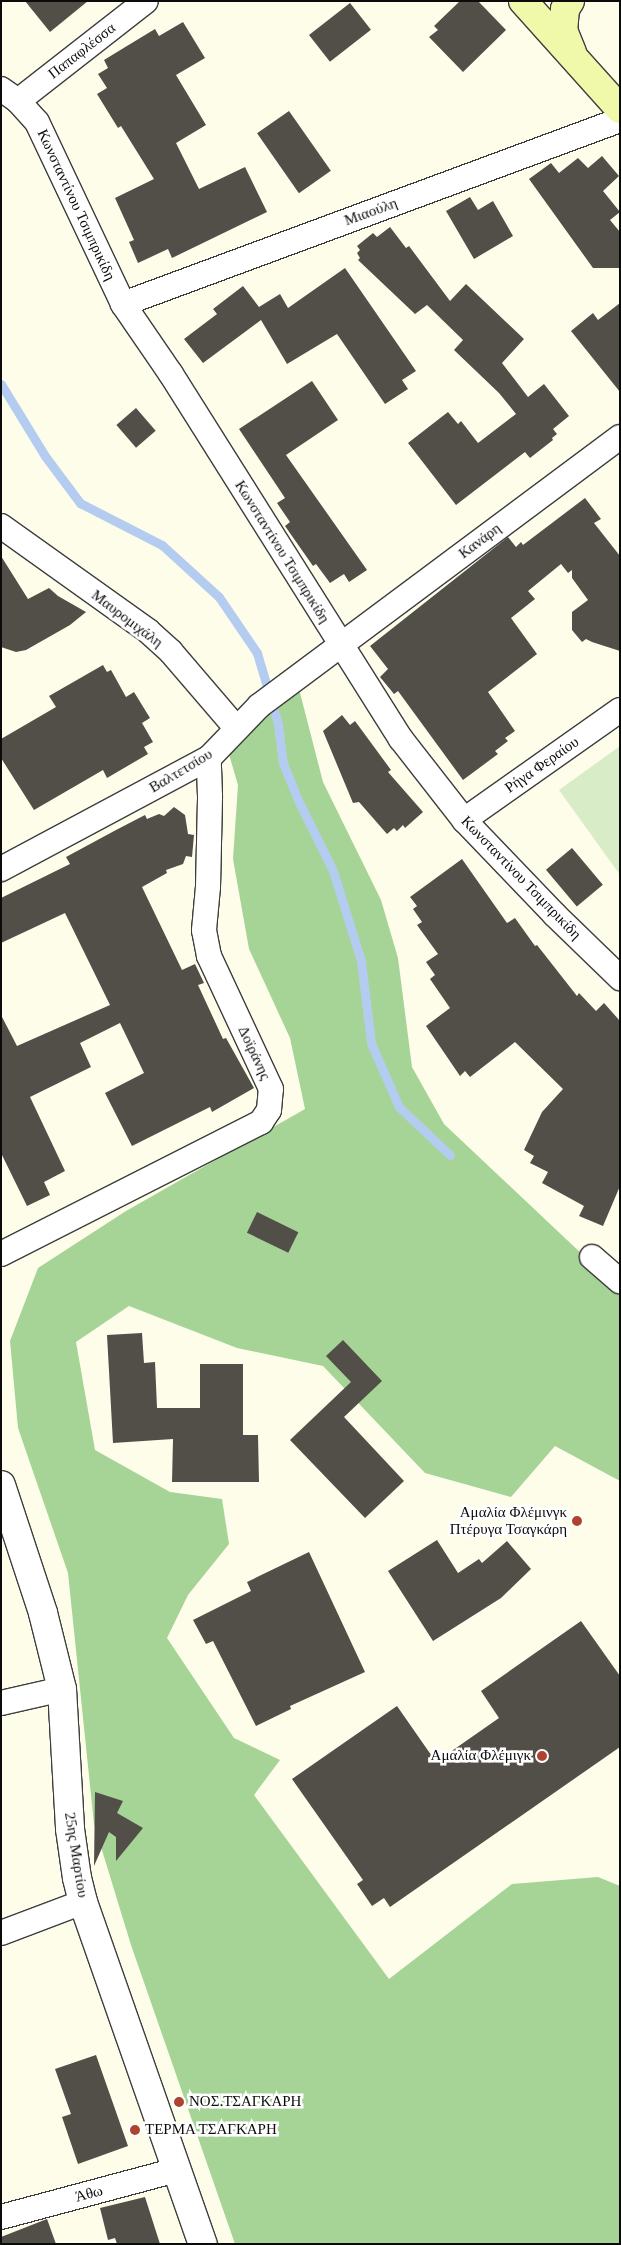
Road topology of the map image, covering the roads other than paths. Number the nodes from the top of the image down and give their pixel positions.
1 (146, 1) edge
2 (524, 1) edge
3 (570, 1) edge
4 (573, 56) junction
5 (9, 95) edge
6 (620, 108) edge
7 (620, 120) edge
8 (123, 304) junction
9 (620, 437) edge
10 (1, 526) edge
11 (341, 645) junction
12 (620, 710) edge
13 (237, 729) junction
14 (209, 758) junction
15 (464, 820) junction
16 (1, 869) edge
17 (620, 978) edge
18 (1, 1254) edge
19 (592, 1257) dead end
20 (620, 1281) edge
21 (1, 1485) edge
22 (62, 1689) junction
23 (1, 1703) edge
24 (83, 1902) junction
25 (1, 1933) edge
26 (177, 2170) junction
27 (1, 2217) edge
28 (203, 2244) edge

1 - 5 street, Παπαφλέσσα
2 - 4 main road
3 - 4 main road
4 - 6 main road
5 - 8 street, Κωνσταντίνου Τσιμπρικίδη
7 - 8 street, Μιαούλη
8 - 11 street, Κωνσταντίνου Τσιμπρικίδη
9 - 11 street, Κανάρη
10 - 13 street, Μαυρομιχάλη
11 - 13 street, Βαλτετσίου
11 - 15 street, Κωνσταντίνου Τσιμπρικίδη
12 - 15 street, Ρήγα Φεραίου
13 - 14 street, Βαλτετσίου
14 - 16 street, Βαλτετσίου
14 - 18 street, Δοϊράνης
15 - 17 street, Κωνσταντίνου Τσιμπρικίδη
19 - 20 street
21 - 22 street, 25ης Μαρτίου
22 - 23 street
22 - 24 street, 25ης Μαρτίου
24 - 25 street
24 - 26 street, 25ης Μαρτίου
26 - 27 street, Άθω
26 - 28 street, 25ης Μαρτίου

